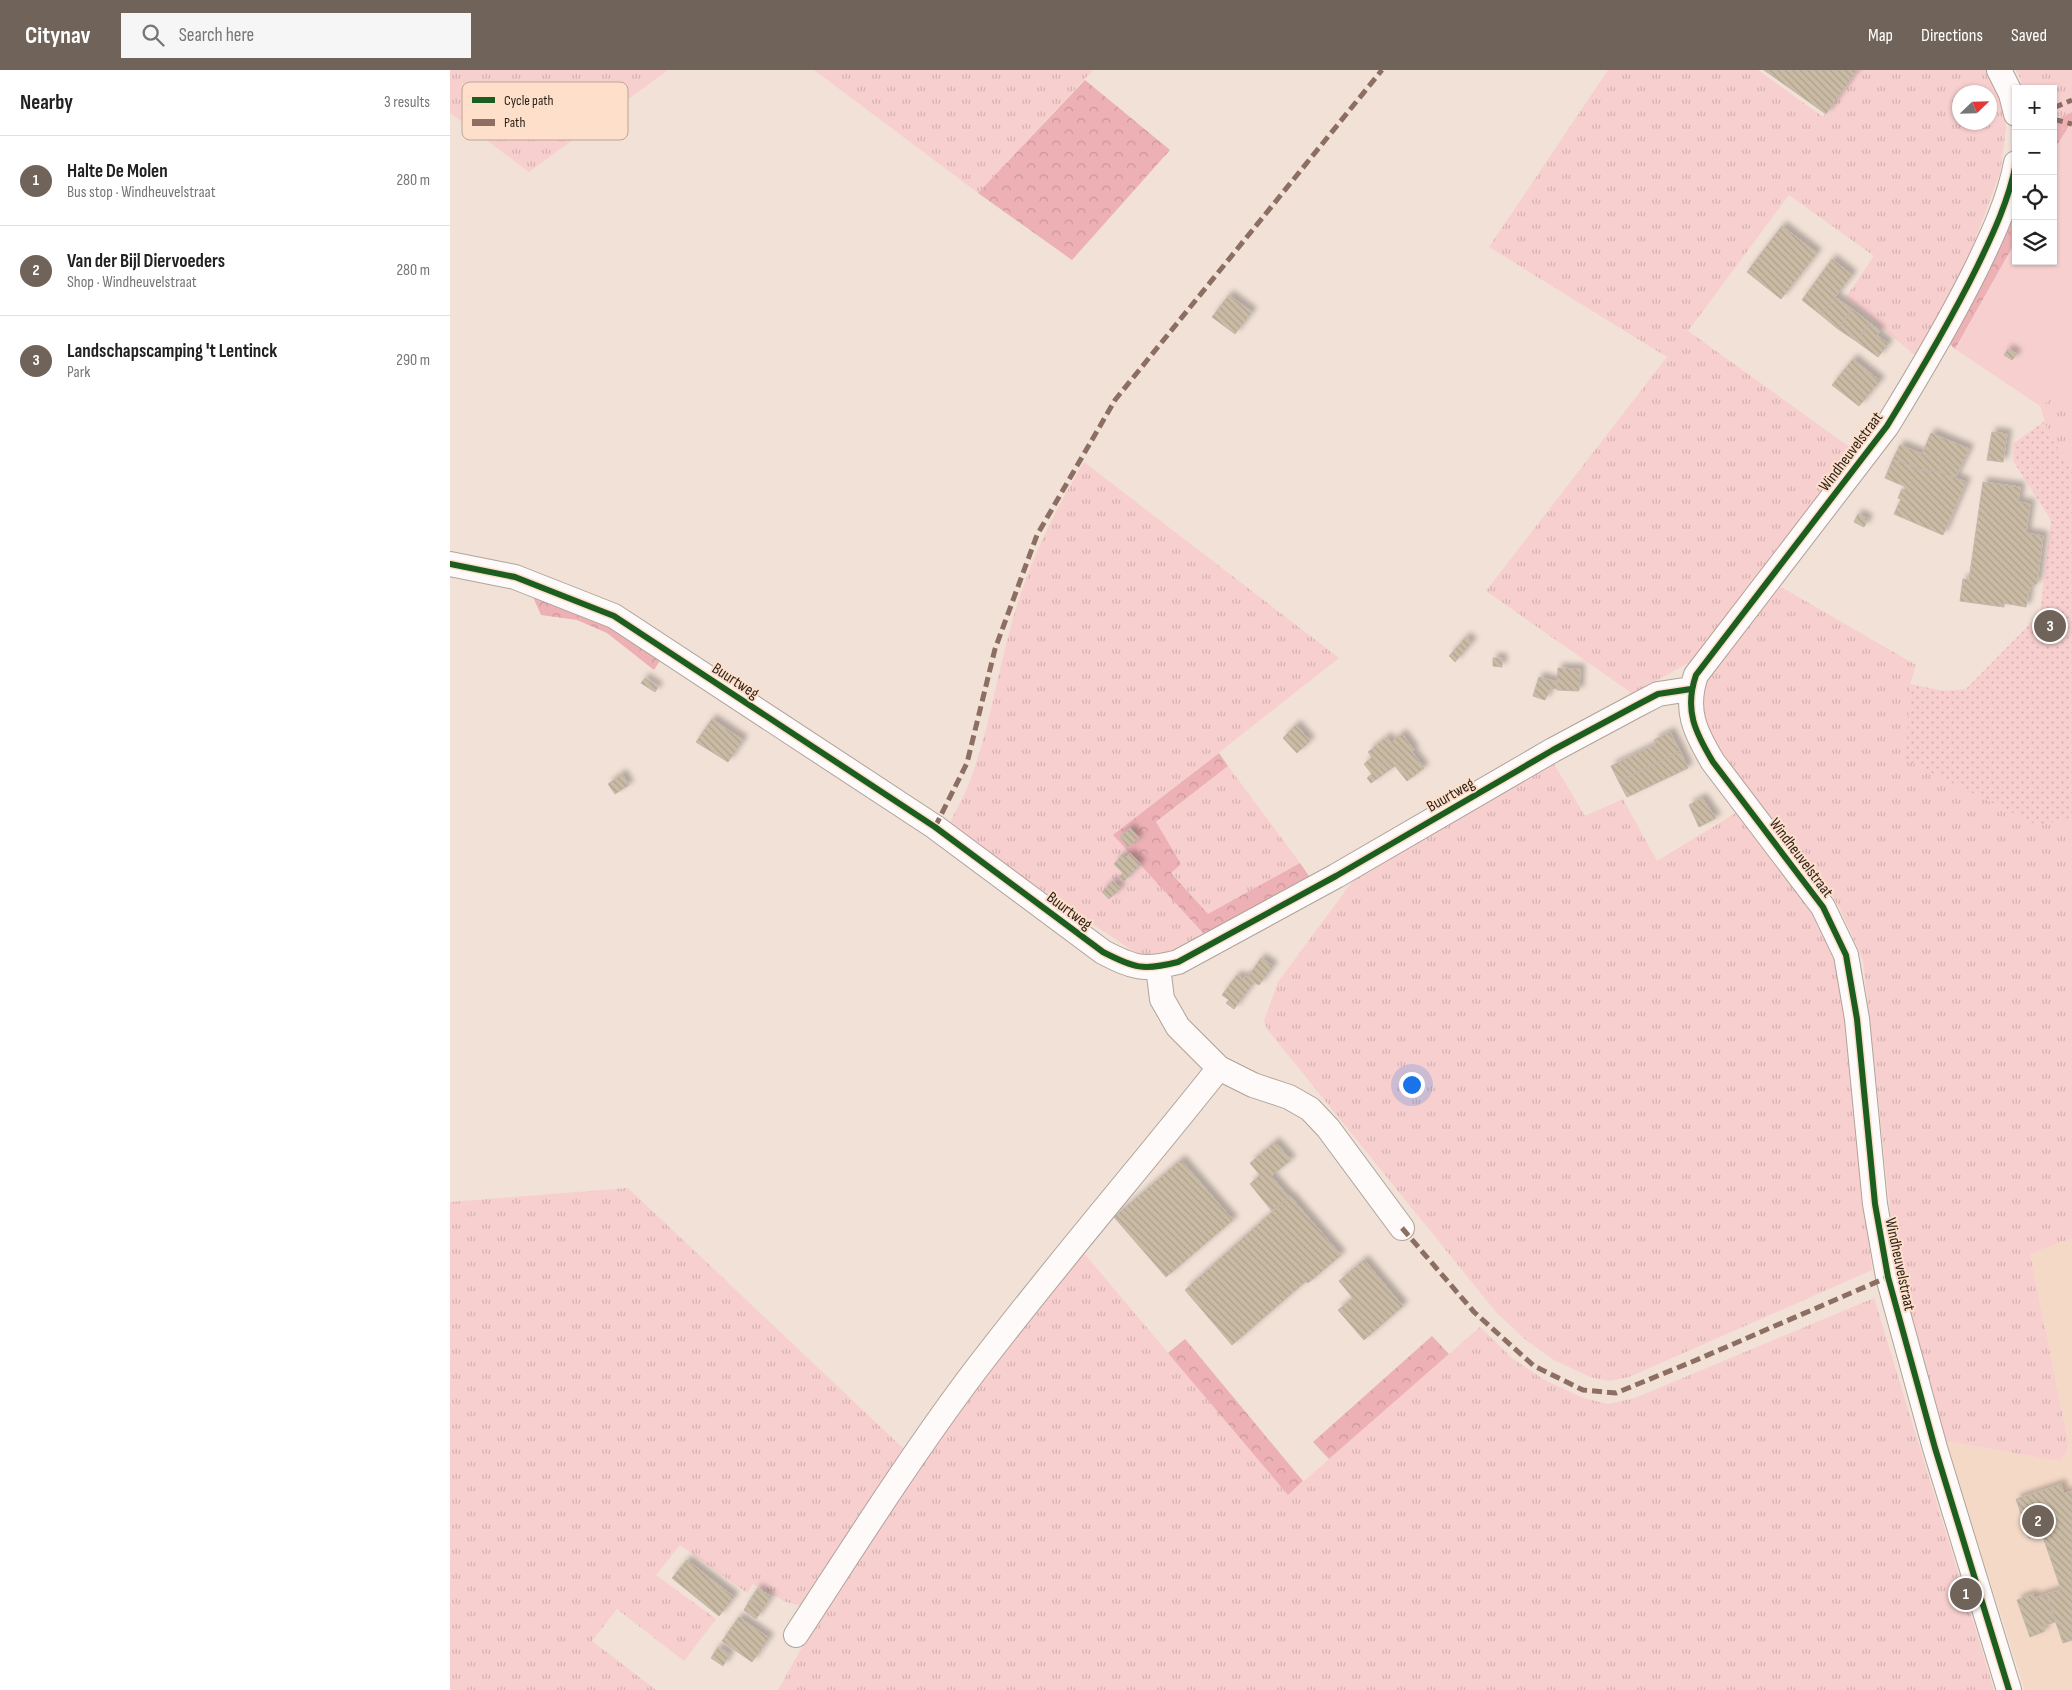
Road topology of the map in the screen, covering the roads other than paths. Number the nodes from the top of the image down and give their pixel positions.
1 (1999, 70) edge
2 (2012, 98) edge
3 (2013, 175) edge
4 (450, 564) edge
5 (1691, 689) junction
6 (1158, 967) junction
7 (1219, 1068) junction
8 (1402, 1228) dead end
9 (796, 1635) dead end
10 (2009, 1690) edge

1 - 2 street
3 - 5 street, Windheuvelstraat
4 - 6 street, Buurtweg
5 - 6 street, Buurtweg
5 - 10 street, Windheuvelstraat
6 - 7 street
7 - 8 street
7 - 9 street

